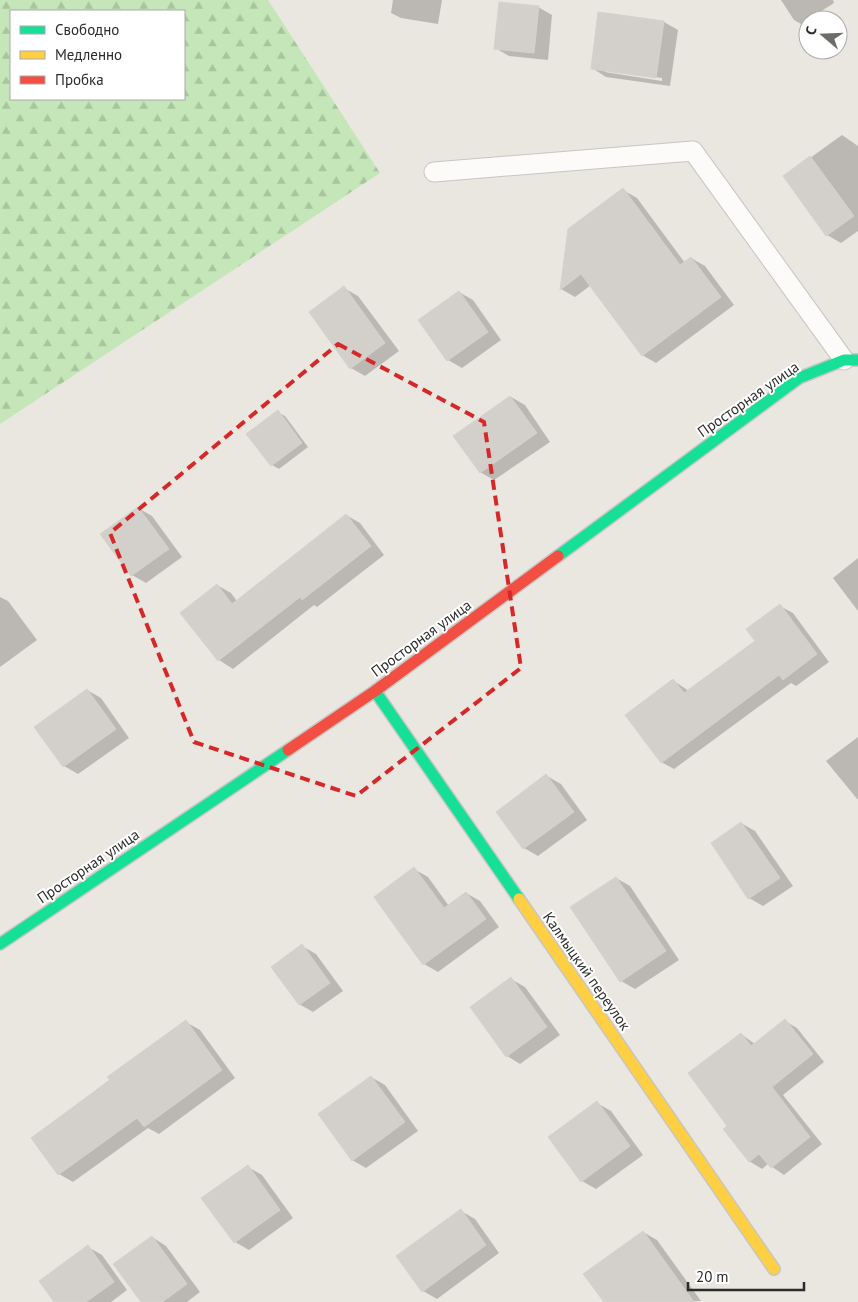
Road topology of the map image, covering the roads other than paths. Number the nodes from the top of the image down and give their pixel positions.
1 (434, 172) dead end
2 (851, 360) edge
3 (375, 691) junction
4 (0, 944) edge
5 (774, 1269) dead end

1 - 2 lane
2 - 3 street, Просторная улица
3 - 4 street, Просторная улица
3 - 5 street, Калмыцкий переулок

